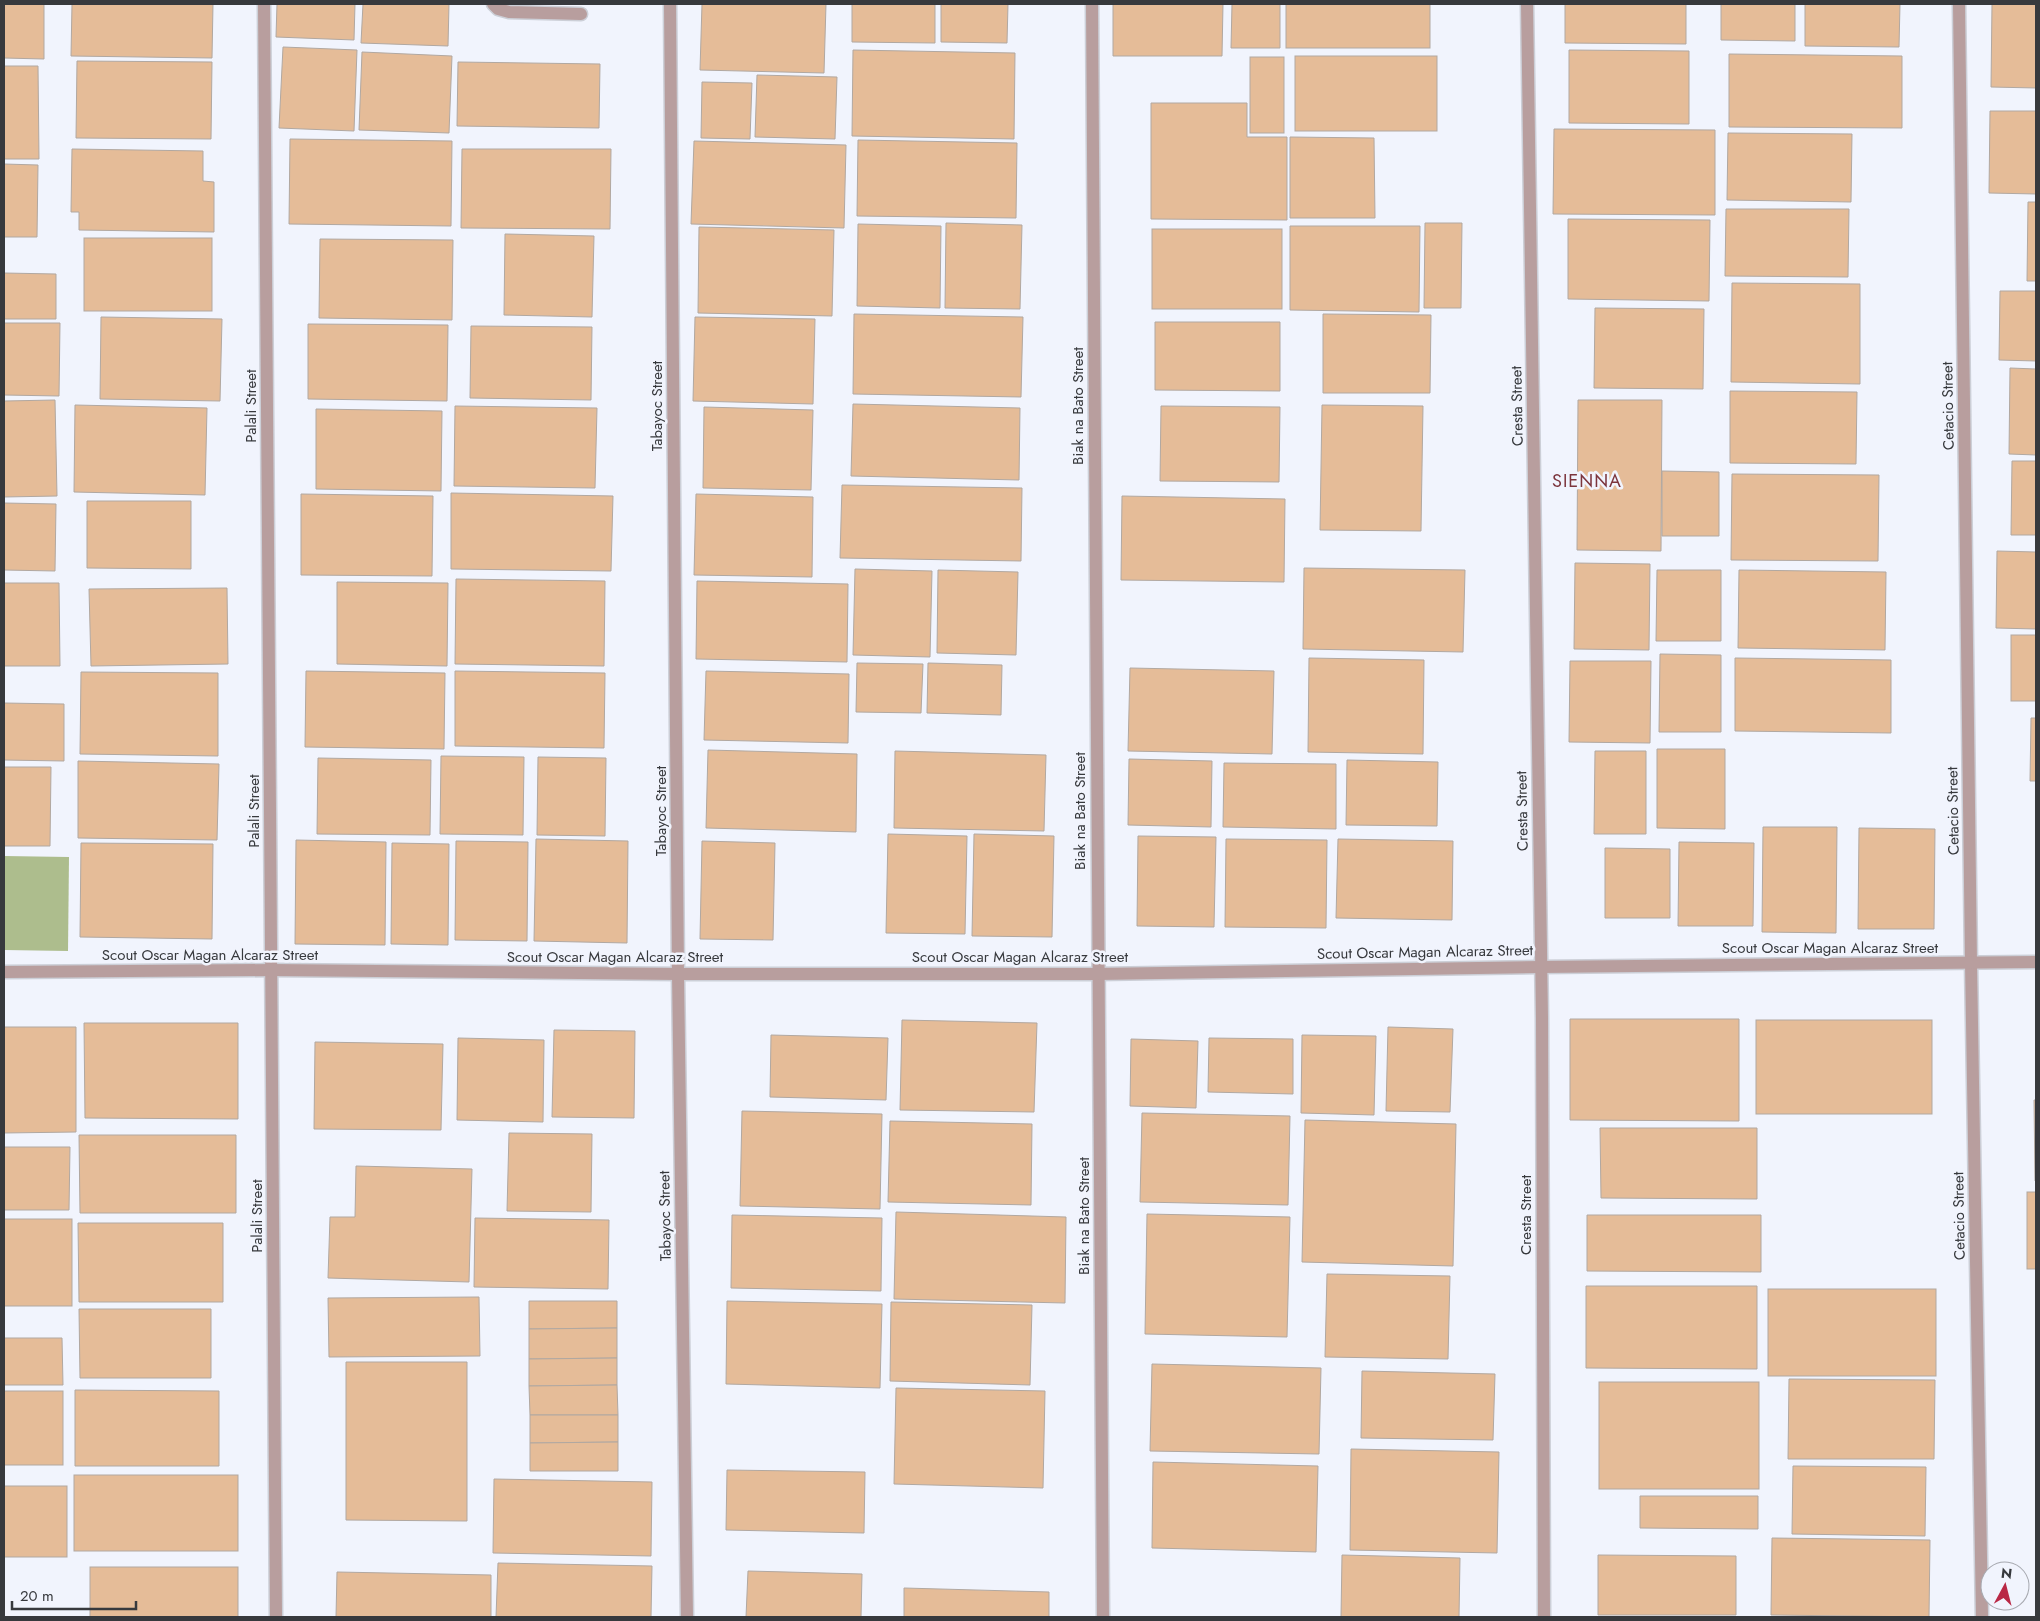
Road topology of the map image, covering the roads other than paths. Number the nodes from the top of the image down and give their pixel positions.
1 (264, 4) edge
2 (493, 4) edge
3 (670, 4) edge
4 (1092, 4) edge
5 (1527, 4) edge
6 (1959, 4) edge
7 (581, 14) dead end
8 (2036, 962) edge
9 (1971, 963) junction
10 (1540, 967) junction
11 (271, 970) junction
12 (4, 972) edge
13 (678, 974) junction
14 (1098, 974) junction
15 (276, 1617) edge
16 (687, 1617) edge
17 (1103, 1617) edge
18 (1544, 1617) edge
19 (1982, 1617) edge

1 - 11 street, Palali Street
2 - 7 street
3 - 13 street, Tabayoc Street
4 - 14 street, Biak na Bato Street
5 - 10 street, Cresta Street
6 - 9 street, Cetacio Street
8 - 9 street, Scout Oscar Magan Alcaraz Street
9 - 10 street, Scout Oscar Magan Alcaraz Street
9 - 19 street, Cetacio Street
10 - 14 street, Scout Oscar Magan Alcaraz Street
10 - 18 street, Cresta Street
11 - 12 street, Scout Oscar Magan Alcaraz Street
11 - 13 street, Scout Oscar Magan Alcaraz Street
11 - 15 street, Palali Street
13 - 14 street, Scout Oscar Magan Alcaraz Street
13 - 16 street, Tabayoc Street
14 - 17 street, Biak na Bato Street

